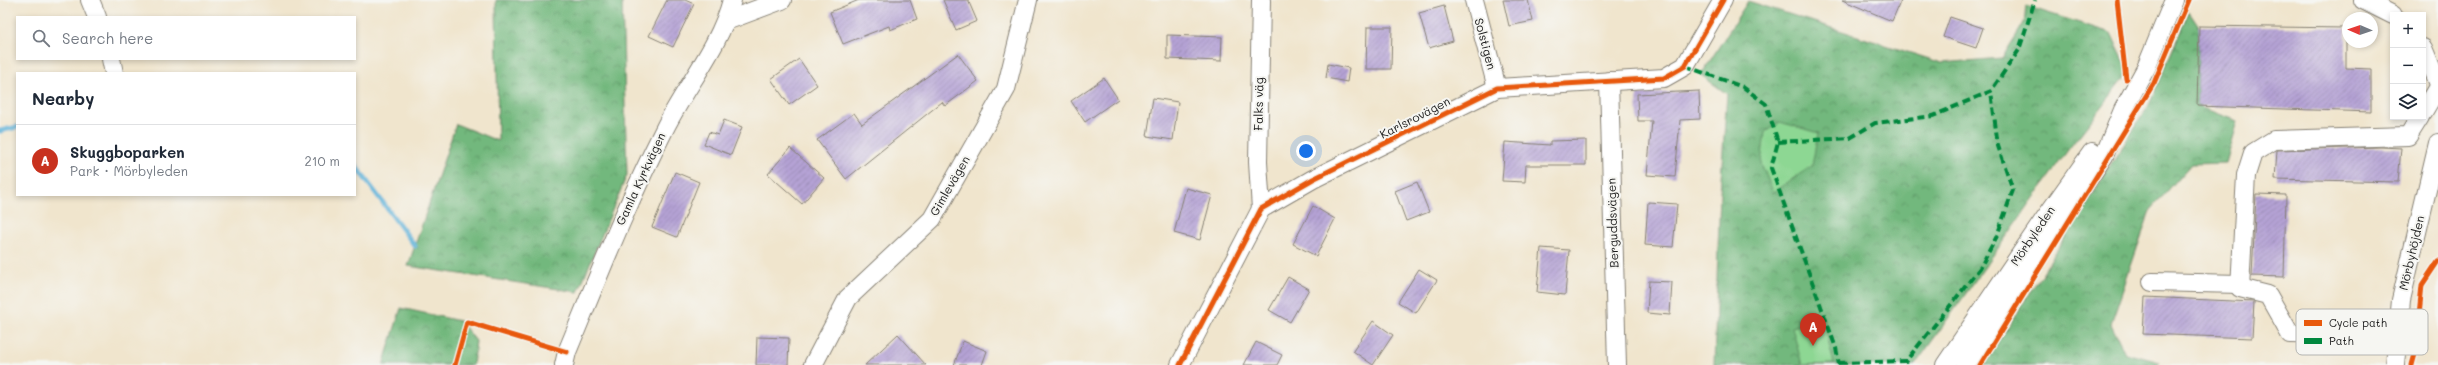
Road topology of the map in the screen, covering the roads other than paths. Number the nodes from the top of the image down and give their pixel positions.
1 (90, 0) edge
2 (732, 0) edge
3 (782, 0) edge
4 (1028, 0) edge
5 (1261, 0) edge
6 (1474, 0) edge
7 (1722, 0) edge
8 (2174, 0) edge
9 (2363, 0) edge
10 (2390, 9) edge
11 (96, 16) edge
12 (726, 21) junction
13 (2426, 55) edge
14 (111, 60) edge
15 (114, 72) edge
16 (1609, 81) junction
17 (2438, 84) edge
18 (1497, 88) junction
19 (2438, 88) edge
20 (2426, 107) edge
21 (2123, 110) junction
22 (2418, 120) edge
23 (2438, 143) edge
24 (1261, 209) junction
25 (2152, 282) dead end
26 (2241, 284) junction
27 (2401, 309) edge
28 (2296, 334) edge
29 (2396, 355) edge
30 (564, 365) edge
31 (813, 365) edge
32 (1180, 365) edge
33 (1618, 365) edge
34 (1945, 365) edge
35 (1965, 365) edge
36 (2395, 365) edge

1 - 11 street
2 - 12 street, Gamla Kyrkvägen
3 - 12 street
4 - 31 street, Gimlevägen
5 - 24 street, Falks väg
6 - 18 street, Solstigen
7 - 16 street, Karlsrovägen
8 - 21 street, Mörbyleden
9 - 10 street
12 - 30 street, Gamla Kyrkvägen
13 - 17 street
14 - 15 street
16 - 18 street, Karlsrovägen
16 - 33 street, Berguddsvägen
18 - 24 street, Karlsrovägen
19 - 20 street
21 - 34 street, Mörbyleden
21 - 35 street, Mörbyleden
22 - 26 street
23 - 27 street, Mörbyhöjden
24 - 32 street
25 - 26 street
26 - 28 street
29 - 36 street, Mörbyhöjden

